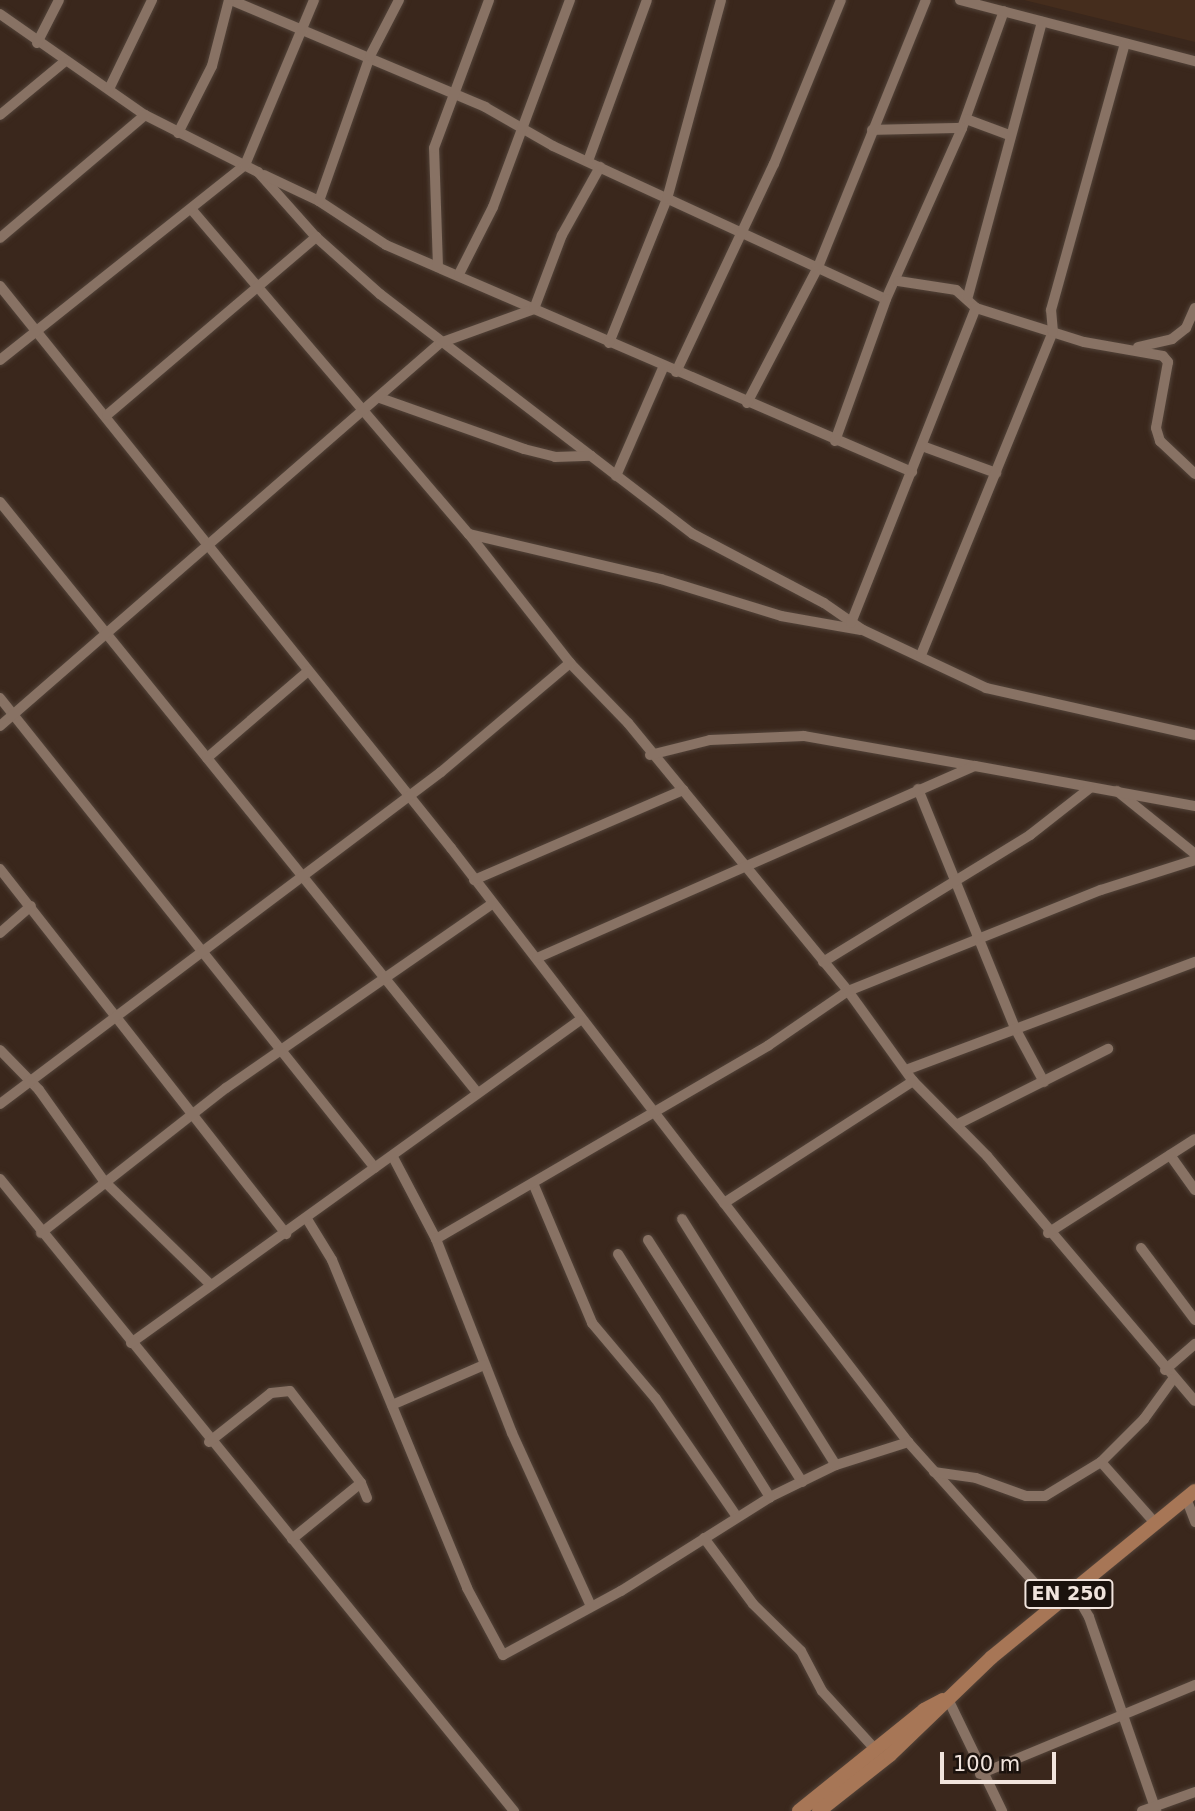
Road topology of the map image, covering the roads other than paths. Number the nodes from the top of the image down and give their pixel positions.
1 (58, 0) edge
2 (152, 0) edge
3 (230, 0) edge
4 (314, 0) edge
5 (398, 0) edge
6 (489, 0) edge
7 (570, 0) edge
8 (647, 0) edge
9 (721, 0) edge
10 (841, 0) edge
11 (926, 0) edge
12 (960, 0) edge
13 (1004, 11) junction
14 (0, 14) edge
15 (1042, 22) junction
16 (300, 29) junction
17 (37, 43) junction
18 (1125, 44) junction
19 (370, 56) junction
20 (1195, 61) edge
21 (64, 62) junction
22 (109, 89) junction
23 (451, 93) junction
24 (0, 114) edge
25 (145, 115) junction
26 (964, 124) junction
27 (523, 126) junction
28 (872, 130) junction
29 (178, 133) junction
30 (1009, 135) junction
31 (588, 161) junction
32 (245, 166) junction
33 (600, 167) junction
34 (258, 173) junction
35 (667, 199) junction
36 (319, 201) junction
37 (192, 210) junction
38 (742, 233) junction
39 (316, 237) junction
40 (0, 238) edge
41 (438, 267) junction
42 (818, 267) junction
43 (459, 274) junction
44 (898, 281) junction
45 (0, 286) edge
46 (254, 289) junction
47 (968, 296) junction
48 (886, 299) junction
49 (976, 308) junction
50 (1195, 308) edge
51 (534, 309) junction
52 (36, 332) junction
53 (1053, 332) junction
54 (440, 343) junction
55 (609, 343) junction
56 (1130, 349) junction
57 (0, 360) edge
58 (663, 368) junction
59 (676, 372) junction
60 (380, 398) junction
61 (747, 403) junction
62 (362, 410) junction
63 (107, 415) junction
64 (835, 441) junction
65 (922, 446) junction
66 (591, 456) junction
67 (912, 472) junction
68 (996, 472) junction
69 (1195, 474) edge
70 (616, 477) junction
71 (0, 502) edge
72 (469, 534) junction
73 (209, 543) junction
74 (851, 623) junction
75 (863, 630) junction
76 (108, 632) junction
77 (920, 655) junction
78 (570, 663) junction
79 (308, 671) junction
80 (0, 698) edge
81 (13, 714) junction
82 (0, 726) edge
83 (1195, 736) edge
84 (650, 755) junction
85 (207, 758) junction
86 (975, 766) junction
87 (1090, 788) junction
88 (918, 789) junction
89 (683, 790) junction
90 (1117, 791) junction
91 (407, 797) junction
92 (1195, 806) edge
93 (1195, 854) edge
94 (1195, 860) edge
95 (741, 865) junction
96 (0, 869) edge
97 (301, 873) junction
98 (957, 878) junction
99 (474, 880) junction
100 (492, 904) junction
101 (31, 906) junction
102 (0, 933) edge
103 (980, 938) junction
104 (201, 951) junction
105 (537, 958) junction
106 (823, 962) junction
107 (1195, 962) edge
108 (383, 978) junction
109 (848, 991) junction
110 (116, 1016) junction
111 (580, 1020) junction
112 (1016, 1030) junction
113 (1108, 1049) dead end
114 (0, 1050) edge
115 (278, 1051) junction
116 (906, 1070) junction
117 (29, 1080) junction
118 (913, 1081) junction
119 (1044, 1082) junction
120 (477, 1092) junction
121 (0, 1104) edge
122 (651, 1112) junction
123 (192, 1115) junction
124 (958, 1124) junction
125 (1195, 1139) edge
126 (1170, 1155) junction
127 (393, 1157) junction
128 (375, 1168) junction
129 (0, 1179) edge
130 (104, 1181) junction
131 (533, 1183) junction
132 (1195, 1190) edge
133 (724, 1203) junction
134 (307, 1219) junction
135 (682, 1219) dead end
136 (41, 1233) junction
137 (1048, 1233) junction
138 (286, 1234) junction
139 (436, 1239) junction
140 (648, 1240) dead end
141 (1141, 1248) dead end
142 (618, 1254) dead end
143 (209, 1283) junction
144 (1195, 1320) edge
145 (131, 1343) junction
146 (1195, 1344) edge
147 (484, 1365) junction
148 (1169, 1374) junction
149 (1195, 1402) edge
150 (392, 1405) junction
151 (209, 1442) junction
152 (908, 1443) junction
153 (1101, 1462) junction
154 (836, 1465) junction
155 (934, 1472) junction
156 (802, 1482) junction
157 (361, 1483) junction
158 (1191, 1495) edge
159 (769, 1497) junction
160 (367, 1498) dead end
161 (737, 1517) junction
162 (1195, 1522) edge
163 (1156, 1524) junction
164 (704, 1538) junction
165 (292, 1539) junction
166 (1074, 1591) junction
167 (591, 1606) junction
168 (1055, 1606) junction
169 (1195, 1685) edge
170 (946, 1698) junction
171 (1124, 1712) junction
172 (875, 1749) junction
173 (980, 1774) junction
174 (1195, 1792) edge
175 (1155, 1810) edge
176 (513, 1811) edge
177 (799, 1811) edge
178 (819, 1811) edge
179 (1002, 1811) edge
180 (1142, 1811) edge

1 - 17 street
2 - 22 street
3 - 16 street
3 - 29 street
4 - 16 street
5 - 19 street
6 - 23 street
7 - 27 street
8 - 31 street
9 - 35 street
10 - 38 street
11 - 28 street
12 - 13 street
13 - 15 street
13 - 26 street
14 - 17 street
15 - 18 street
15 - 30 street
16 - 19 street
16 - 32 street
17 - 21 street
18 - 20 street
18 - 53 street
19 - 23 street
19 - 36 street
21 - 22 street
21 - 24 street
22 - 25 street
23 - 27 street
23 - 41 street
25 - 29 street
25 - 40 street
26 - 28 street
26 - 30 street
26 - 44 street
27 - 31 street
27 - 43 street
28 - 42 street
29 - 32 street
30 - 47 street
31 - 33 street
32 - 34 street
32 - 37 street
33 - 35 street
33 - 51 street
34 - 36 street
34 - 39 street
35 - 38 street
35 - 55 street
36 - 41 street
37 - 46 street
37 - 52 street
38 - 42 street
38 - 59 street
39 - 46 street
39 - 54 street
41 - 43 street
42 - 48 street
42 - 61 street
43 - 51 street
44 - 47 street
44 - 48 street
45 - 52 street
46 - 62 street
46 - 63 street
47 - 49 street
48 - 64 street
49 - 53 street
49 - 65 street
50 - 56 street
51 - 54 street
51 - 55 street
52 - 57 street
52 - 63 street
53 - 56 street
53 - 68 street
54 - 60 street
54 - 66 street
55 - 58 street
56 - 69 street
58 - 59 street
58 - 70 street
59 - 61 street
60 - 62 street
60 - 66 street
61 - 64 street
62 - 72 street
62 - 73 street
63 - 73 street
64 - 67 street
65 - 67 street
65 - 68 street
66 - 70 street
67 - 74 street
68 - 77 street
70 - 74 street
71 - 76 street
72 - 75 street
72 - 78 street
73 - 76 street
73 - 79 street
74 - 75 street
75 - 77 street
76 - 81 street
76 - 85 street
77 - 83 street
78 - 84 street
78 - 91 street
79 - 85 street
79 - 91 street
80 - 81 street
81 - 82 street
81 - 104 street
84 - 86 street
84 - 89 street
85 - 97 street
86 - 87 street
86 - 88 street
87 - 90 street
87 - 98 street
88 - 95 street
88 - 98 street
89 - 95 street
89 - 99 street
90 - 92 street
90 - 93 street
91 - 97 street
91 - 99 street
94 - 103 street
95 - 105 street
95 - 106 street
96 - 101 street
97 - 104 street
97 - 108 street
98 - 103 street
98 - 106 street
99 - 100 street
100 - 105 street
100 - 108 street
101 - 102 street
101 - 110 street
103 - 109 street
103 - 112 street
104 - 110 street
104 - 115 street
105 - 111 street
106 - 109 street
107 - 112 street
108 - 115 street
108 - 120 street
109 - 116 street
109 - 122 street
110 - 117 street
110 - 123 street
111 - 120 street
111 - 122 street
112 - 116 street
112 - 119 street
113 - 119 street
114 - 117 street
115 - 123 street
115 - 128 street
116 - 118 street
117 - 121 street
117 - 130 street
118 - 124 street
118 - 133 street
119 - 124 street
120 - 127 street
122 - 131 street
122 - 133 street
123 - 130 street
123 - 138 street
124 - 137 street
125 - 126 street
126 - 132 street
126 - 137 street
127 - 128 street
127 - 139 street
128 - 134 street
129 - 136 street
130 - 136 street
130 - 143 street
131 - 139 street
131 - 161 street
133 - 152 street
134 - 138 street
134 - 150 street
135 - 154 street
136 - 145 street
137 - 148 street
138 - 143 street
139 - 147 street
140 - 156 street
141 - 144 street
142 - 159 street
143 - 145 street
145 - 151 street
146 - 148 street
147 - 150 street
147 - 167 street
148 - 149 street
148 - 153 street
150 - 167 street
151 - 157 street
151 - 165 street
152 - 154 street
152 - 155 street
153 - 155 street
153 - 163 street
154 - 156 street
155 - 168 street
156 - 159 street
157 - 160 street
157 - 165 street
158 - 162 street
158 - 163 main road, EN 250
159 - 161 street
161 - 164 street
163 - 166 main road, EN 250
164 - 167 street
164 - 172 street
165 - 176 street
166 - 168 main road, EN 250
166 - 171 street
168 - 170 main road, EN 250
169 - 171 street
170 - 172 main road, EN 250
170 - 173 street
170 - 178 main road, EN 250
171 - 173 street
171 - 175 street
172 - 177 main road, EN 250
173 - 179 street
174 - 175 street
175 - 180 street

